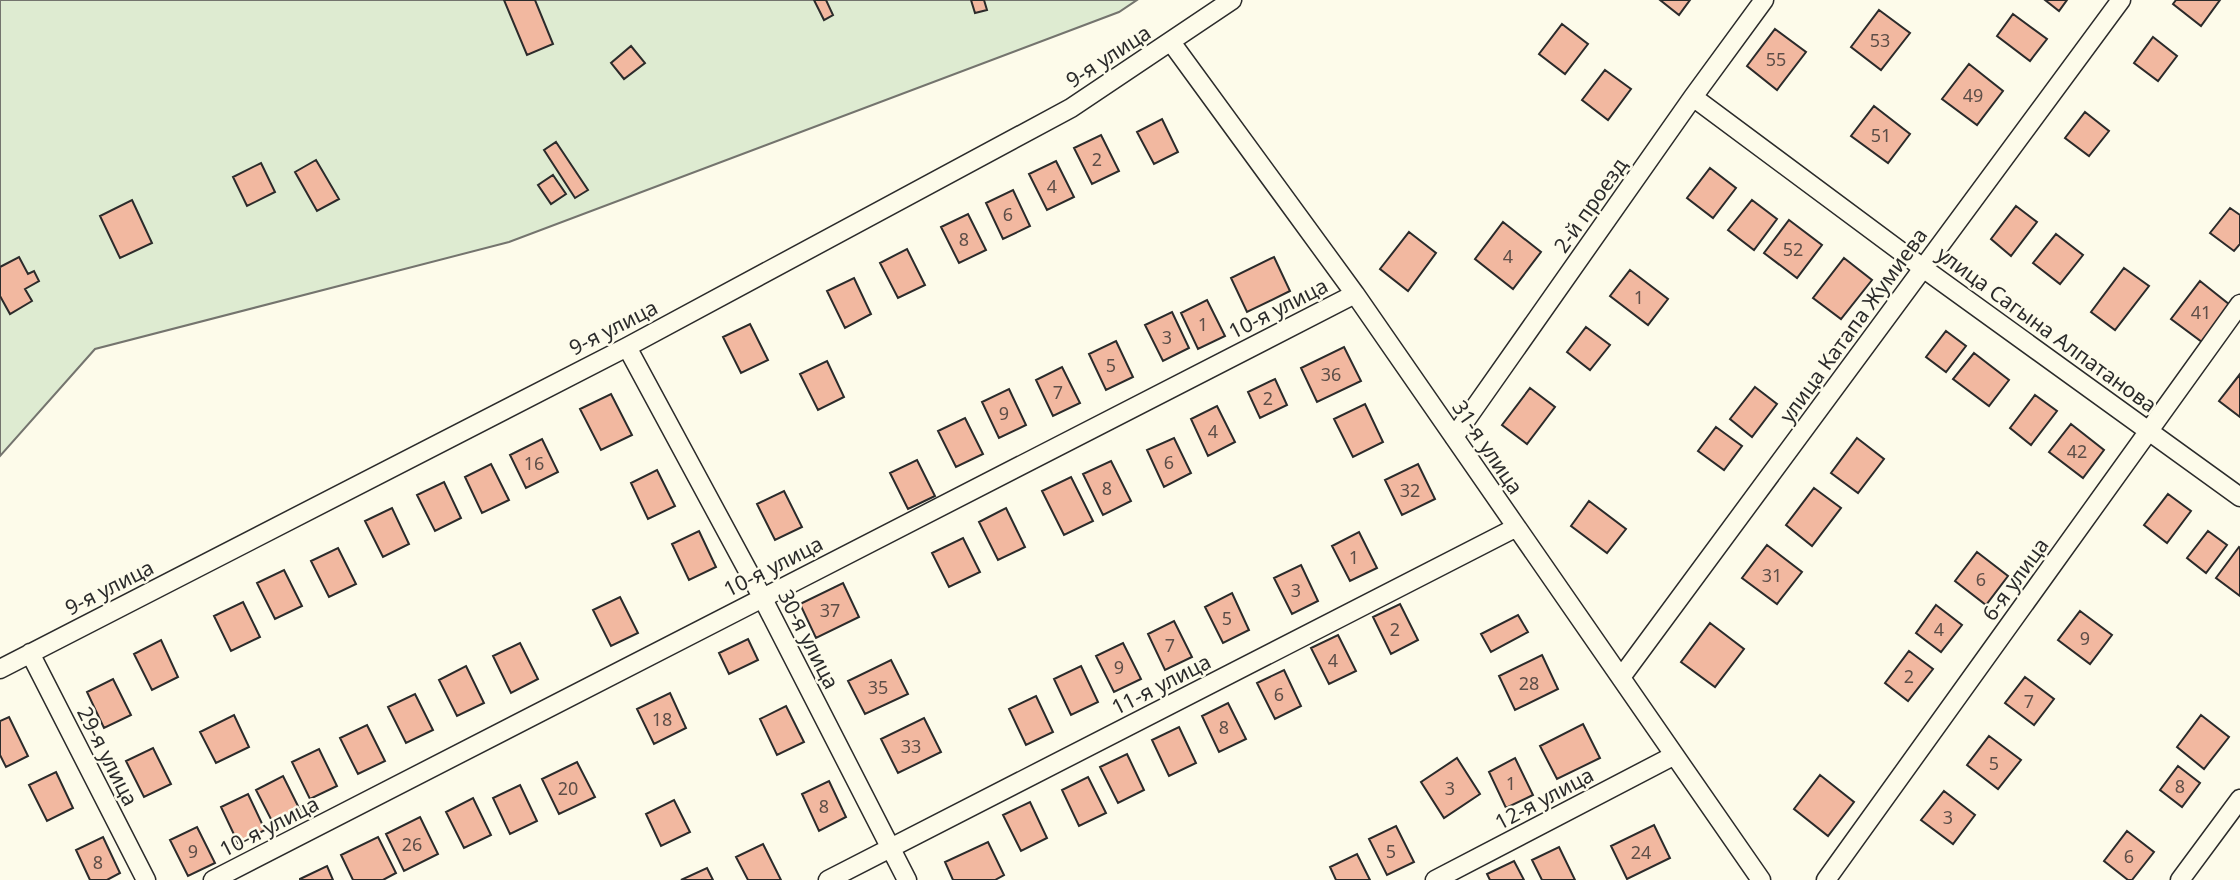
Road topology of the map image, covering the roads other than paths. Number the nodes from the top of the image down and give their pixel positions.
1 (1233, 0) edge
2 (1764, 0) edge
3 (2121, 0) edge
4 (1171, 42) junction
5 (1693, 97) junction
6 (1923, 268) junction
7 (1354, 294) junction
8 (2240, 304) edge
9 (627, 347) junction
10 (2149, 431) junction
11 (1454, 437) junction
12 (2240, 497) edge
13 (1515, 528) junction
14 (762, 597) junction
15 (30, 653) junction
16 (0, 669) edge
17 (1622, 676) junction
18 (1673, 756) junction
19 (2240, 799) edge
20 (891, 848) junction
21 (146, 880) edge
22 (213, 880) edge
23 (828, 880) edge
24 (907, 880) edge
25 (1435, 880) edge
26 (1761, 880) edge
27 (1826, 880) edge
28 (2180, 880) edge

1 - 4 street, 9-я улица
2 - 5 street, 2-й проезд
3 - 6 street, улица Катапа Жумиева
4 - 7 street, 31-я улица
4 - 9 street, 9-я улица
5 - 6 street, улица Сагына Алпатанова
5 - 11 street, 2-й проезд
6 - 10 street, улица Сагына Алпатанова
6 - 17 street, улица Катапа Жумиева
7 - 11 street, 31-я улица
7 - 14 street, 10-я улица
8 - 10 street, 6-я улица
9 - 14 street, 30-я улица
9 - 15 street, 9-я улица
10 - 12 street, улица Сагына Алпатанова
10 - 27 street, 6-я улица
11 - 13 street, 31-я улица
13 - 17 street, 31-я улица
13 - 20 street, 11-я улица
14 - 20 street, 30-я улица
14 - 22 street, 10-я улица
15 - 16 street, 9-я улица
15 - 21 street, 29-я улица
17 - 18 street, 31-я улица
18 - 25 street, 12-я улица
18 - 26 street, 31-я улица
19 - 28 street
20 - 23 street, 11-я улица
20 - 24 street, 30-я улица

